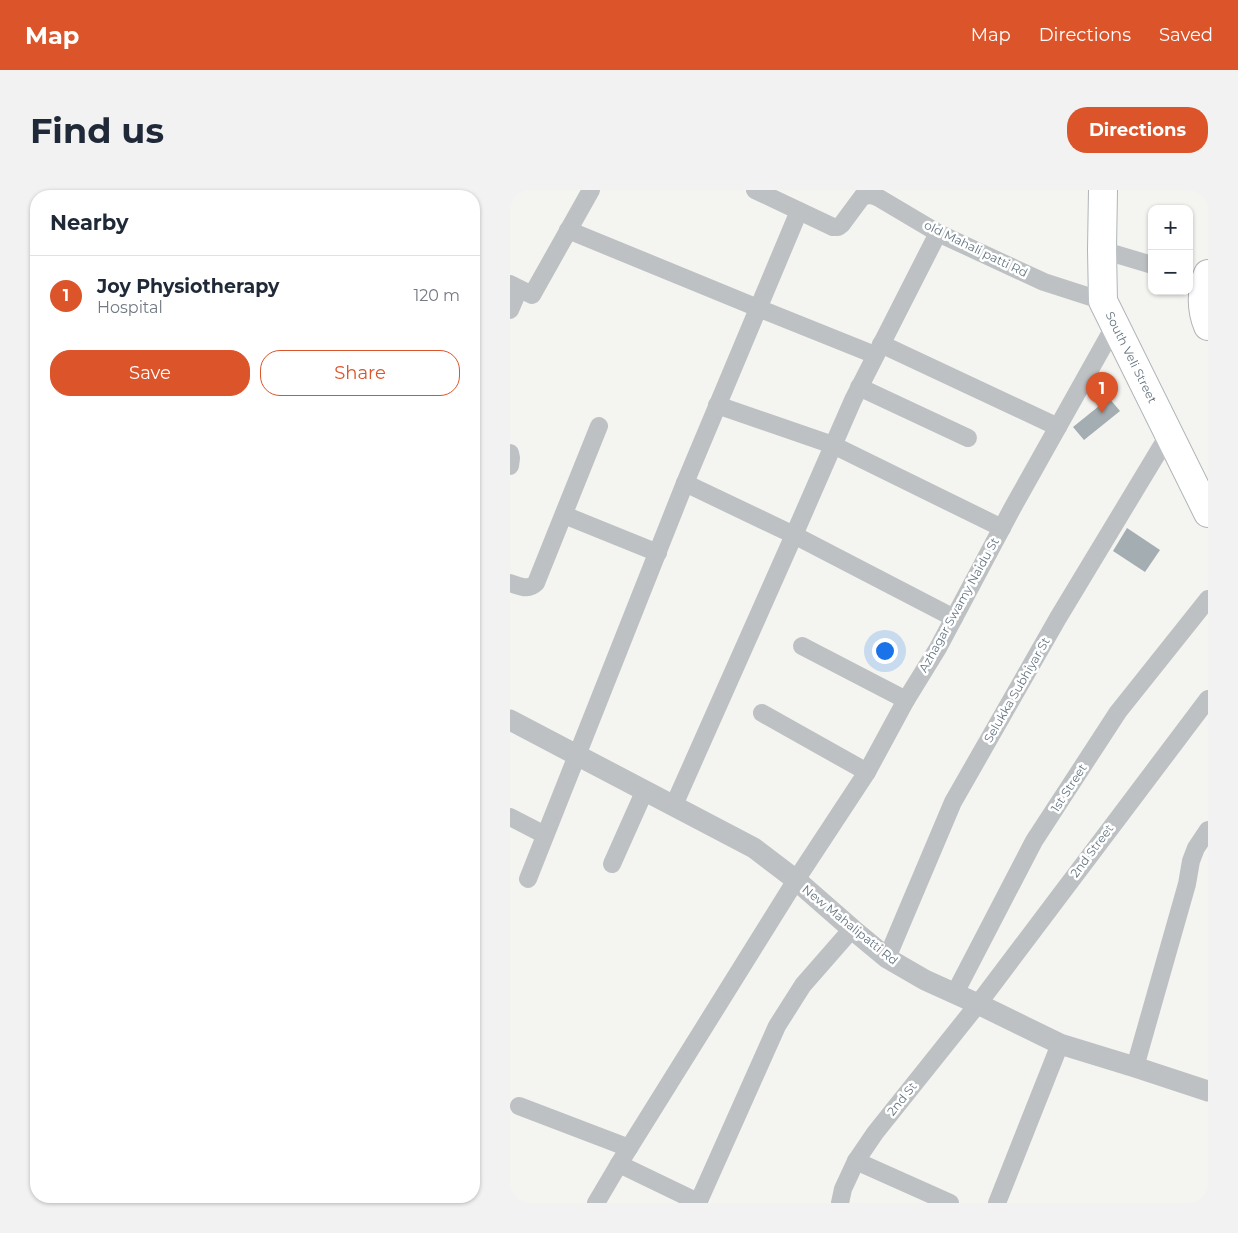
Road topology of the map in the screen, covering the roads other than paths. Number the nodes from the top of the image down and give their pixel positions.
1 (591, 190) edge
2 (754, 190) edge
3 (1103, 190) edge
4 (863, 192) edge
5 (799, 211) junction
6 (568, 230) junction
7 (938, 233) junction
8 (1102, 250) junction
9 (1148, 264) edge
10 (1201, 277) edge
11 (515, 286) edge
12 (1103, 301) junction
13 (758, 308) junction
14 (510, 310) edge
15 (1115, 325) junction
16 (1208, 326) edge
17 (878, 350) junction
18 (859, 387) junction
19 (717, 404) junction
20 (599, 426) dead end
21 (1058, 427) junction
22 (1169, 434) junction
23 (968, 438) dead end
24 (833, 445) junction
25 (510, 453) edge
26 (510, 466) edge
27 (685, 482) junction
28 (1208, 513) edge
29 (564, 515) junction
30 (1002, 528) junction
31 (794, 535) junction
32 (658, 554) junction
33 (510, 583) edge
34 (1208, 599) edge
35 (954, 618) junction
36 (802, 646) dead end
37 (1208, 699) edge
38 (906, 700) junction
39 (762, 713) dead end
40 (510, 720) edge
41 (576, 755) junction
42 (867, 772) junction
43 (645, 790) junction
44 (674, 805) junction
45 (510, 817) edge
46 (1208, 830) edge
47 (546, 834) junction
48 (612, 864) dead end
49 (528, 879) dead end
50 (796, 880) junction
51 (852, 929) junction
52 (887, 958) junction
53 (955, 993) junction
54 (978, 1004) junction
55 (1060, 1044) junction
56 (1135, 1067) junction
57 (1208, 1091) edge
58 (519, 1106) dead end
59 (629, 1148) junction
60 (856, 1161) junction
61 (619, 1164) junction
62 (698, 1202) edge
63 (596, 1203) edge
64 (840, 1203) edge
65 (950, 1203) edge
66 (997, 1203) edge

1 - 6 street
2 - 5 street, old Mahali patti Rd
3 - 8 main road, South Veli Street
4 - 5 street, old Mahali patti Rd
4 - 7 street, old Mahali patti Rd
5 - 13 street
6 - 11 street
6 - 13 street
7 - 12 street, old Mahali patti Rd
7 - 17 street
8 - 9 street
8 - 12 main road, South Veli Street
10 - 16 main road
11 - 14 street
12 - 15 main road, South Veli Street
13 - 17 street
13 - 19 street
15 - 21 street, Azhagar Swamy Naidu St
15 - 22 main road, South Veli Street
17 - 18 street
17 - 21 street
18 - 23 street
18 - 24 street
19 - 24 street
19 - 27 street
20 - 29 street
21 - 30 street, Azhagar Swamy Naidu St
22 - 28 main road, South Veli Street
22 - 52 street, Selukka Subhiyar St
24 - 30 street
24 - 31 street
25 - 26 street
27 - 31 street
27 - 32 street
29 - 32 street
29 - 33 street
30 - 35 street, Azhagar Swamy Naidu St
31 - 35 street
31 - 44 street
32 - 41 street
34 - 53 street, 1st Street
35 - 38 street, Azhagar Swamy Naidu St
36 - 38 street
37 - 54 street, 2nd Street
38 - 42 street, Azhagar Swamy Naidu St
39 - 42 street
40 - 41 street, New Mahalipatti Rd
41 - 43 street, New Mahalipatti Rd
41 - 47 street
42 - 50 street, Azhagar Swamy Naidu St
43 - 44 street, New Mahalipatti Rd
43 - 48 street
44 - 50 street, New Mahalipatti Rd
45 - 47 street
46 - 56 street
47 - 49 street
50 - 51 street, New Mahalipatti Rd
50 - 59 street, Azhagar Swamy Naidu St
51 - 52 street, New Mahalipatti Rd
51 - 62 street
52 - 53 street, New Mahalipatti Rd
53 - 54 street, New Mahalipatti Rd
54 - 55 street, New Mahalipatti Rd
54 - 60 street, 2nd St
55 - 56 street, New Mahalipatti Rd
55 - 66 street
56 - 57 street, New Mahalipatti Rd
58 - 59 street
59 - 61 street, Azhagar Swamy Naidu St
60 - 64 street, 2nd St
60 - 65 street
61 - 62 street
61 - 63 street, Azhagar Swamy Naidu St

